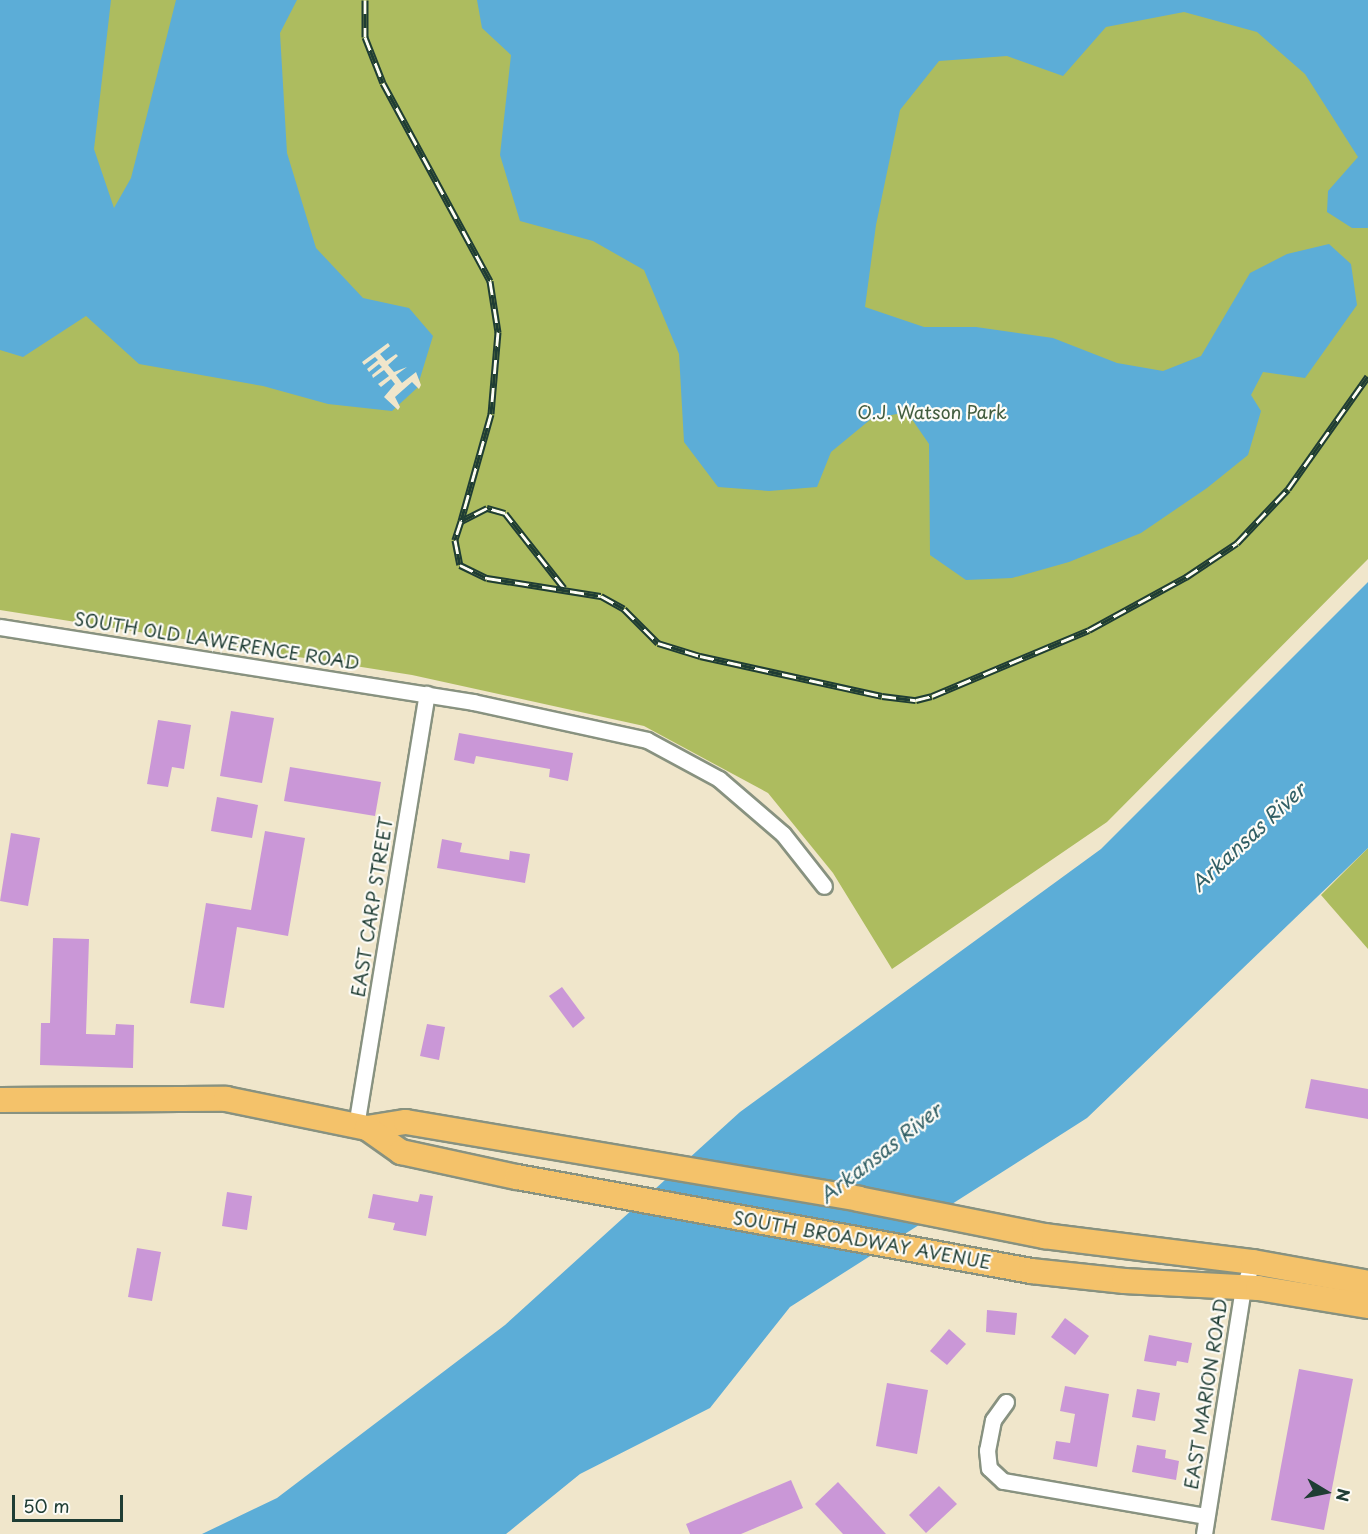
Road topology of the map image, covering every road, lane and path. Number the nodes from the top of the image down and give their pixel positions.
1 (0, 627) edge
2 (427, 694) junction
3 (824, 886) dead end
4 (0, 1100) edge
5 (361, 1127) junction
6 (1252, 1262) junction
7 (1368, 1282) edge
8 (1243, 1287) junction
9 (1368, 1305) edge
10 (1006, 1402) dead end
11 (1206, 1516) junction
12 (1204, 1534) edge

1 - 2 street, SOUTH OLD LAWERENCE ROAD
2 - 3 street, SOUTH OLD LAWERENCE ROAD
2 - 5 street, EAST CARP STREET
4 - 5 main road, SOUTH BROADWAY AVENUE
5 - 6 main road, SOUTH BROADWAY AVENUE
5 - 8 main road, SOUTH BROADWAY AVENUE
6 - 7 main road, SOUTH BROADWAY AVENUE
6 - 8 street, EAST MARION ROAD
8 - 9 main road, SOUTH BROADWAY AVENUE
8 - 11 street, EAST MARION ROAD
10 - 11 street
11 - 12 street, EAST MARION ROAD

